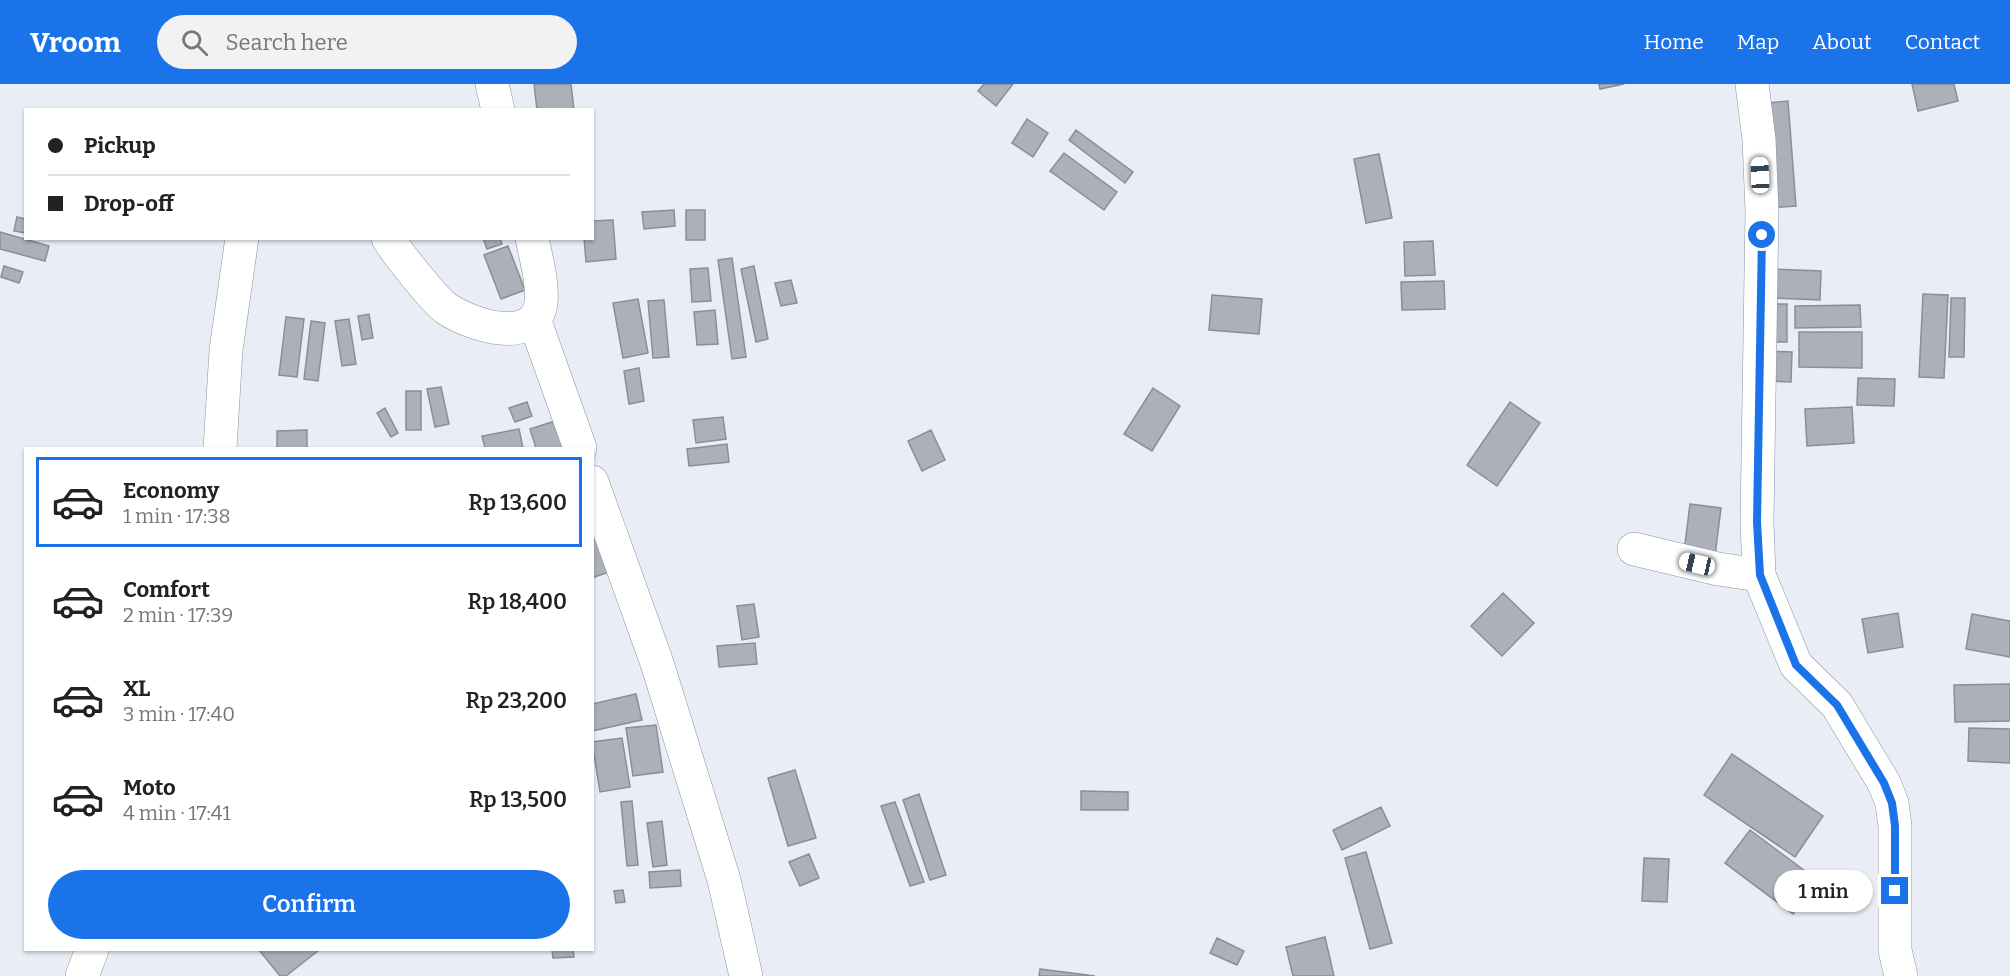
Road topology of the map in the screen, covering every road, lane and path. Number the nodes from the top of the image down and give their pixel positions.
1 (492, 84) edge
2 (1752, 84) edge
3 (498, 108) edge
4 (242, 240) edge
5 (390, 240) edge
6 (532, 240) edge
7 (534, 320) junction
8 (220, 447) edge
9 (580, 447) edge
10 (594, 488) edge
11 (1634, 549) dead end
12 (1760, 575) junction
13 (92, 951) edge
14 (82, 976) edge
15 (746, 976) edge
16 (1901, 976) edge

1 - 3 street
2 - 12 street
4 - 8 street
5 - 7 street
6 - 7 street
7 - 9 street
10 - 15 street
11 - 12 street
12 - 16 street
13 - 14 street

